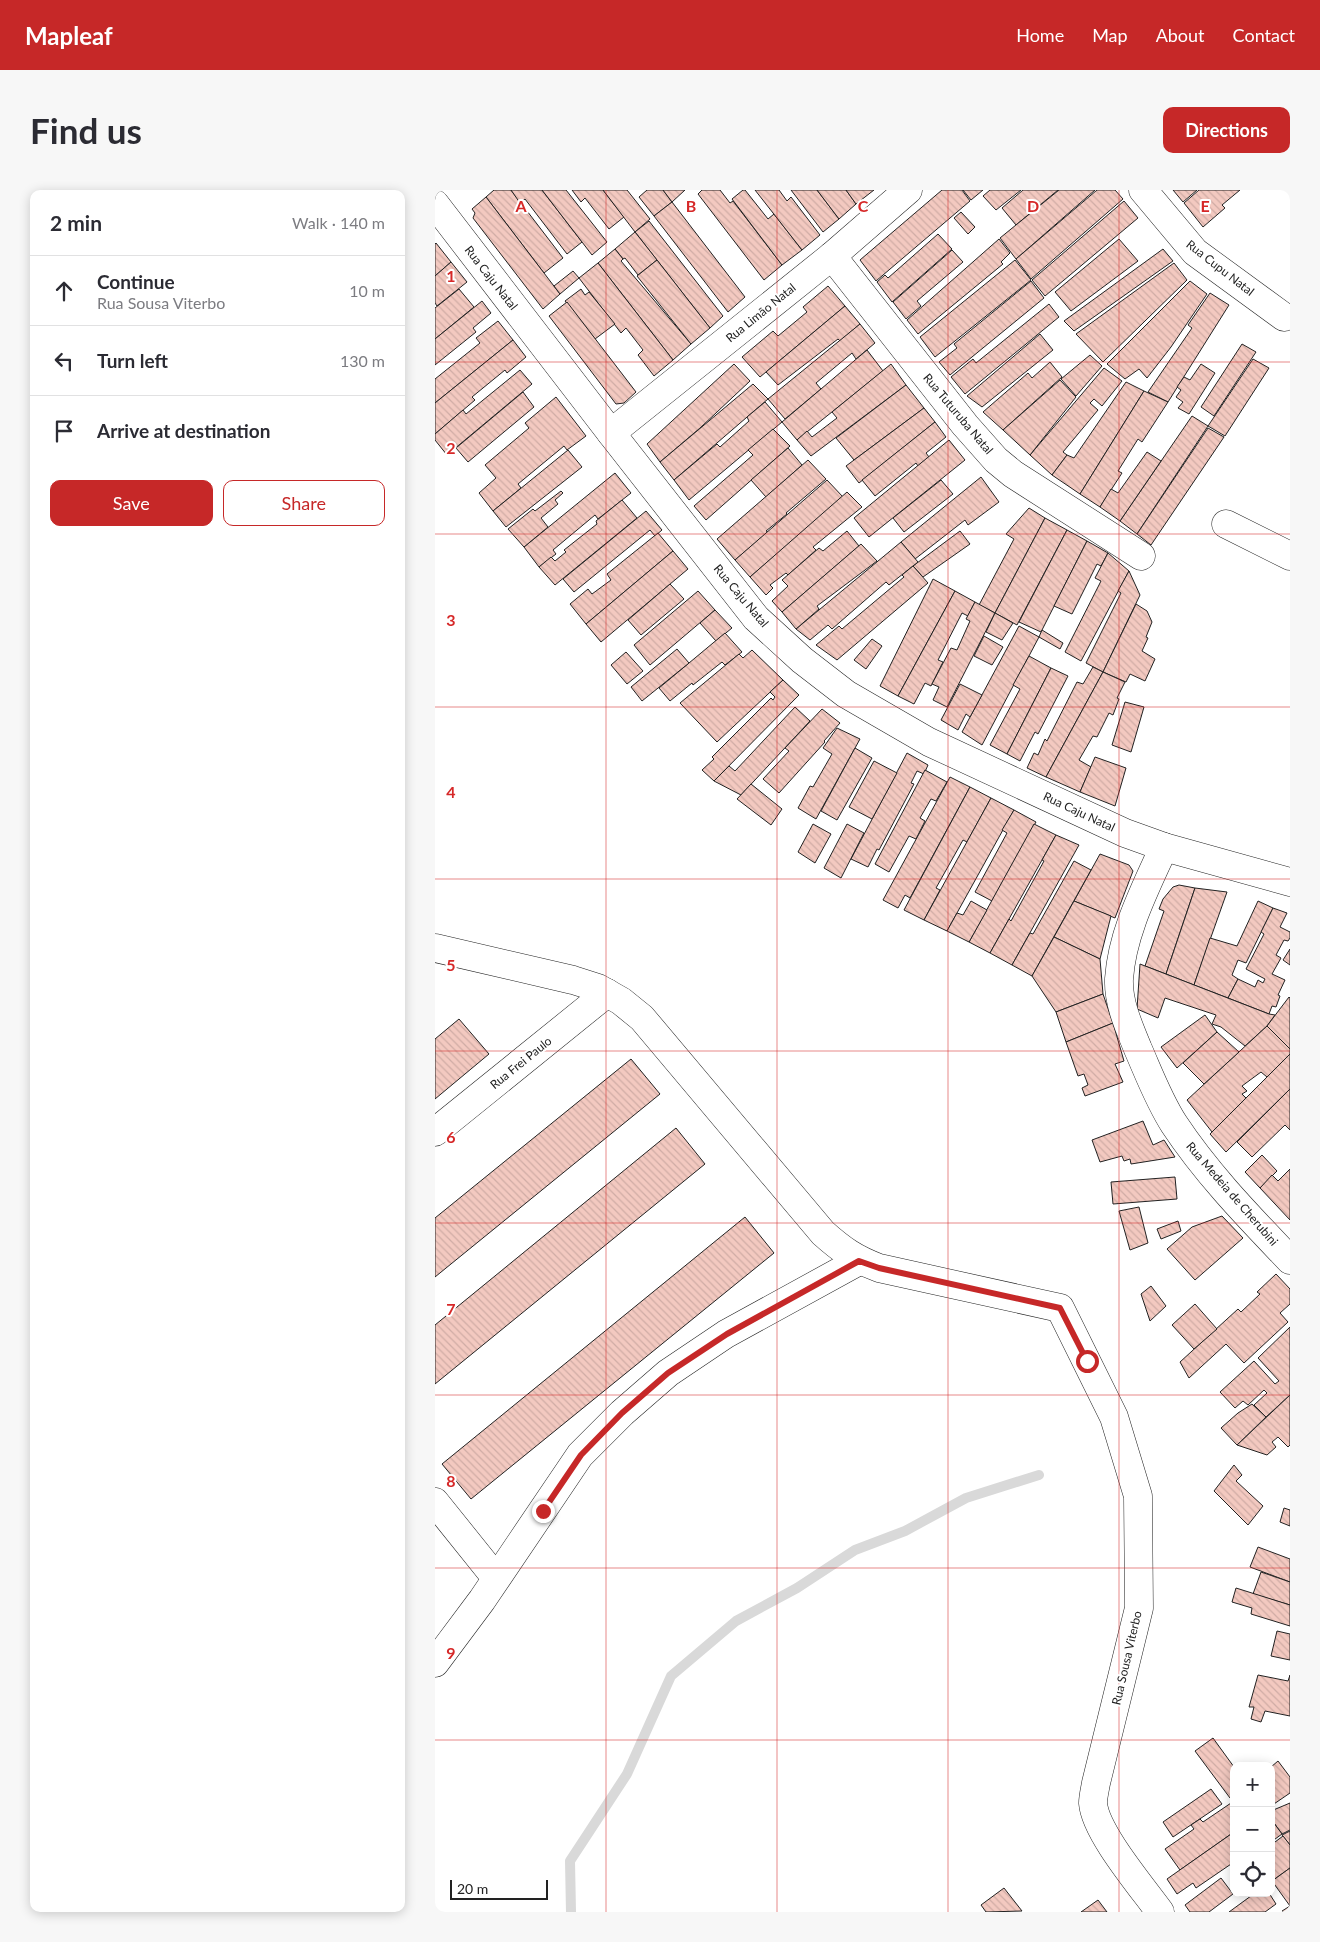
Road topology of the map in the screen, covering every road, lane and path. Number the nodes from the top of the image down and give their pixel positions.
1 (451, 190) edge
2 (908, 190) edge
3 (1143, 190) edge
4 (435, 204) edge
5 (831, 256) junction
6 (1285, 317) dead end
7 (611, 433) junction
8 (1226, 524) dead end
9 (1141, 556) dead end
10 (1290, 556) edge
11 (1164, 847) junction
12 (1289, 878) edge
13 (435, 948) edge
14 (607, 993) junction
15 (435, 1132) edge
16 (1290, 1260) edge
17 (859, 1261) junction
18 (435, 1502) edge
19 (496, 1578) junction
20 (435, 1663) edge
21 (1160, 1912) edge

1 - 4 street
2 - 5 street, Rua Limão Natal
3 - 6 street, Rua Cupu Natal
4 - 7 street, Rua Caju Natal
5 - 7 street, Rua Limão Natal
5 - 9 street, Rua Tuturuba Natal
7 - 11 street, Rua Caju Natal
8 - 10 street
11 - 12 street, Rua Caju Natal
11 - 16 street, Rua Medeia de Cherubini
13 - 14 street
14 - 15 street, Rua Frei Paulo
14 - 17 street
17 - 19 street
17 - 21 street, Rua Sousa Viterbo
18 - 19 street
19 - 20 street

